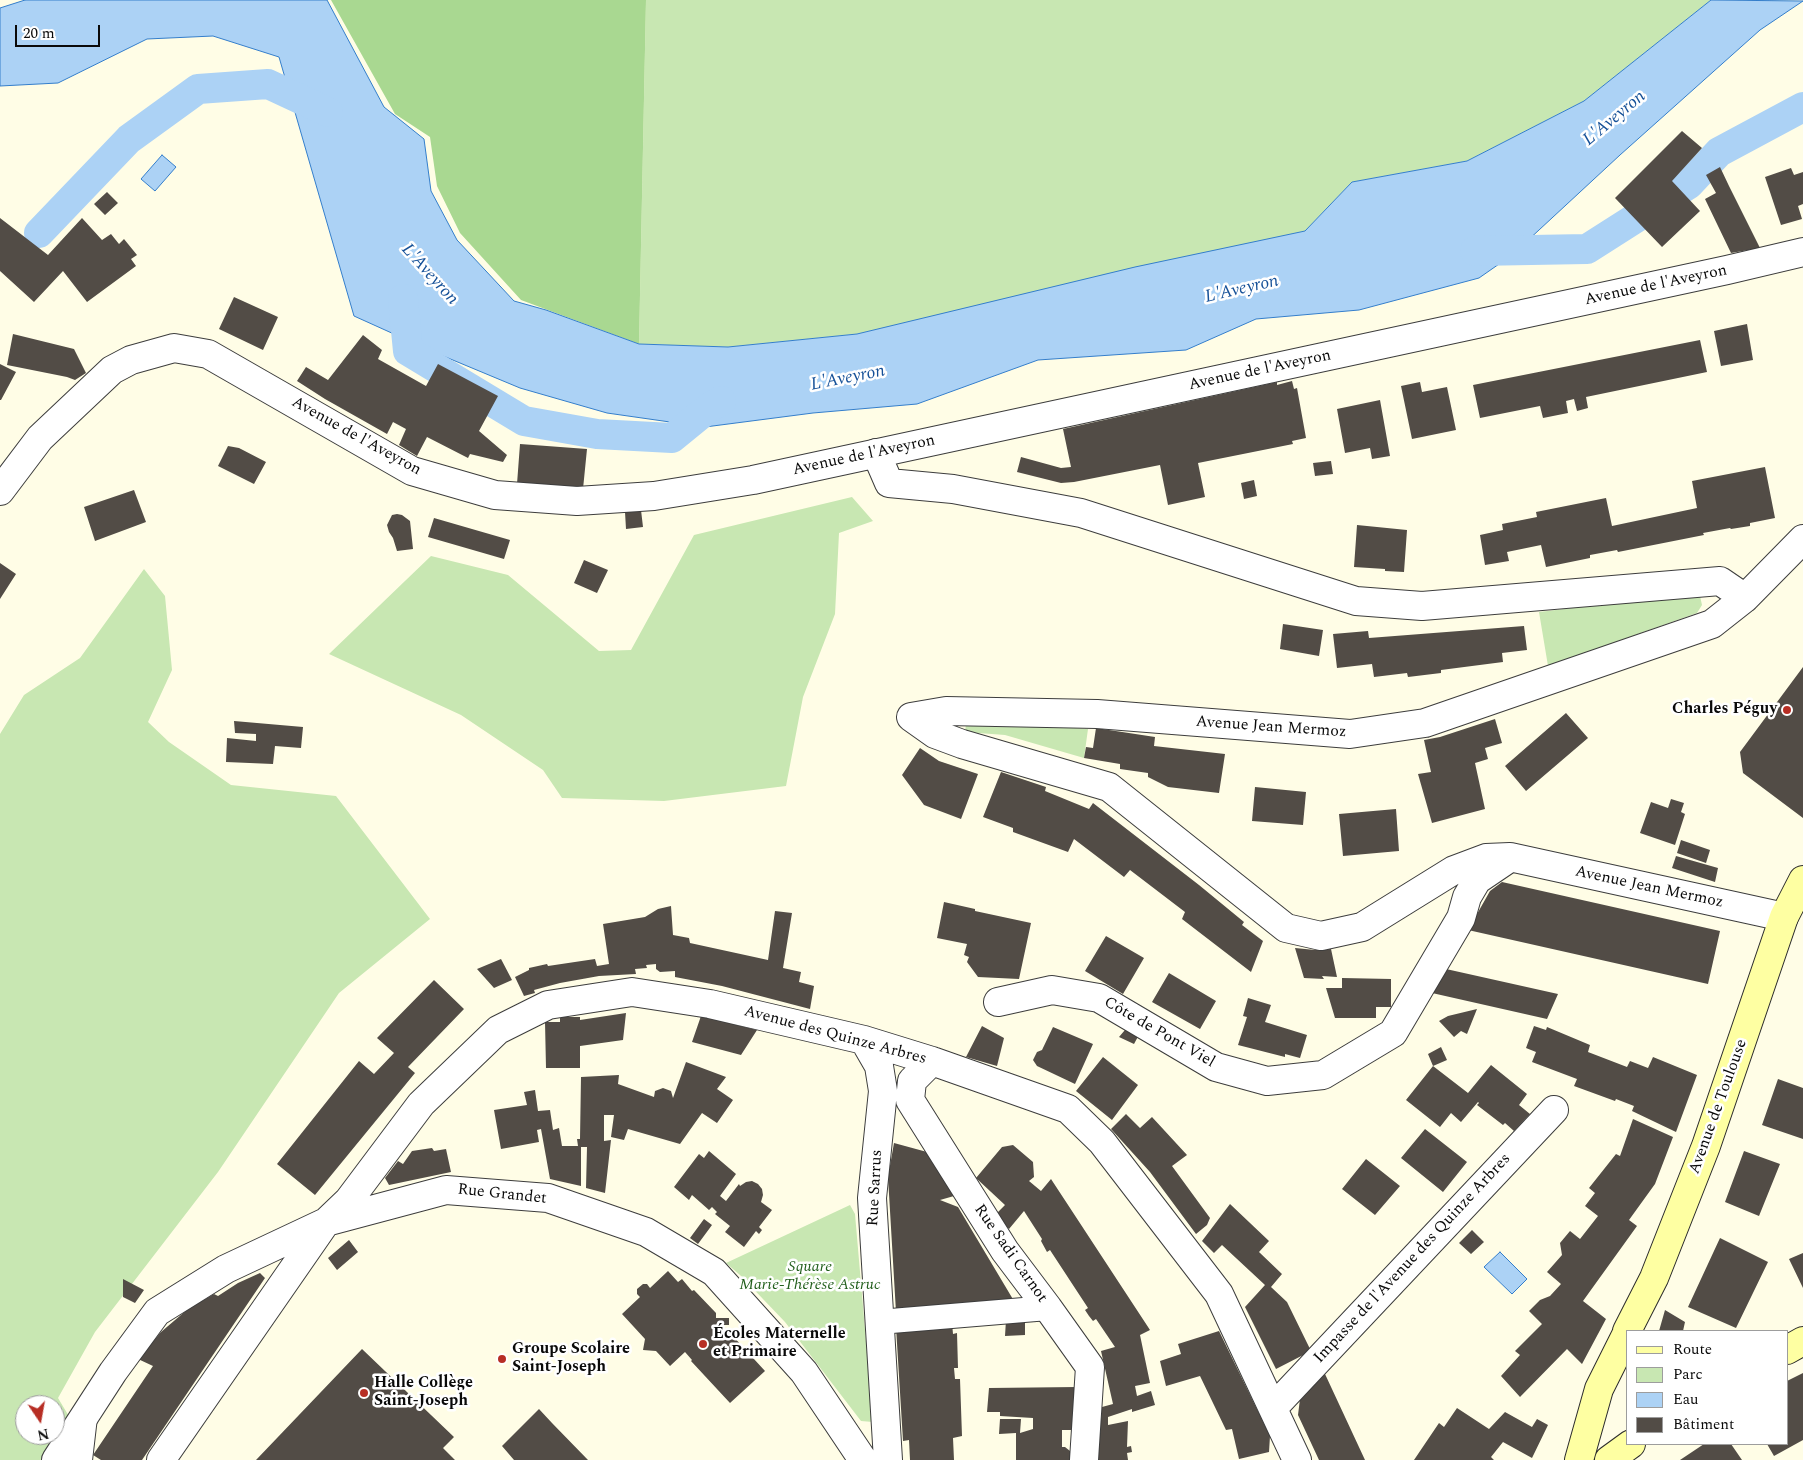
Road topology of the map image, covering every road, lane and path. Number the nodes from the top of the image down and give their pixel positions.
1 (1803, 252) edge
2 (876, 453) junction
3 (0, 491) edge
4 (1803, 539) edge
5 (1746, 598) junction
6 (1510, 857) junction
7 (1803, 880) edge
8 (1784, 918) junction
9 (998, 1002) dead end
10 (864, 1040) junction
11 (932, 1061) junction
12 (910, 1100) junction
13 (1554, 1110) dead end
14 (881, 1113) junction
15 (326, 1222) junction
16 (293, 1248) junction
17 (1048, 1308) junction
18 (879, 1322) junction
19 (1628, 1330) edge
20 (1626, 1334) edge
21 (1803, 1341) edge
22 (1788, 1349) edge
23 (1273, 1408) junction
24 (85, 1417) junction
25 (1630, 1445) edge
26 (56, 1460) edge
27 (80, 1460) edge
28 (160, 1460) edge
29 (863, 1460) edge
30 (888, 1460) edge
31 (1084, 1460) edge
32 (1297, 1460) edge
33 (1579, 1460) edge
34 (1609, 1460) edge

1 - 2 street, Avenue de l'Aveyron
2 - 3 street, Avenue de l'Aveyron
2 - 5 street
4 - 5 street
5 - 6 street, Avenue Jean Mermoz
6 - 8 street, Avenue Jean Mermoz
6 - 9 street, Côte de Pont Viel
7 - 8 main road, Avenue de Toulouse
8 - 19 main road, Avenue de Toulouse
10 - 11 street, Avenue des Quinze Arbres
10 - 14 street, Rue Sarrus
10 - 15 street, Avenue des Quinze Arbres
11 - 12 street
11 - 23 street, Avenue des Quinze Arbres
12 - 14 street
12 - 17 street, Rue Sadi Carnot
13 - 23 street, Impasse de l'Avenue des Quinze Arbres
14 - 18 street, Rue Sarrus
15 - 16 street
15 - 29 street, Rue Grandet
16 - 24 street
16 - 28 street
17 - 18 street
17 - 31 street, Rue Sadi Carnot
18 - 30 street, Rue Sarrus
20 - 33 main road, Avenue de Toulouse
21 - 22 main road
23 - 32 street, Avenue des Quinze Arbres
24 - 26 street
24 - 27 street
25 - 34 main road

